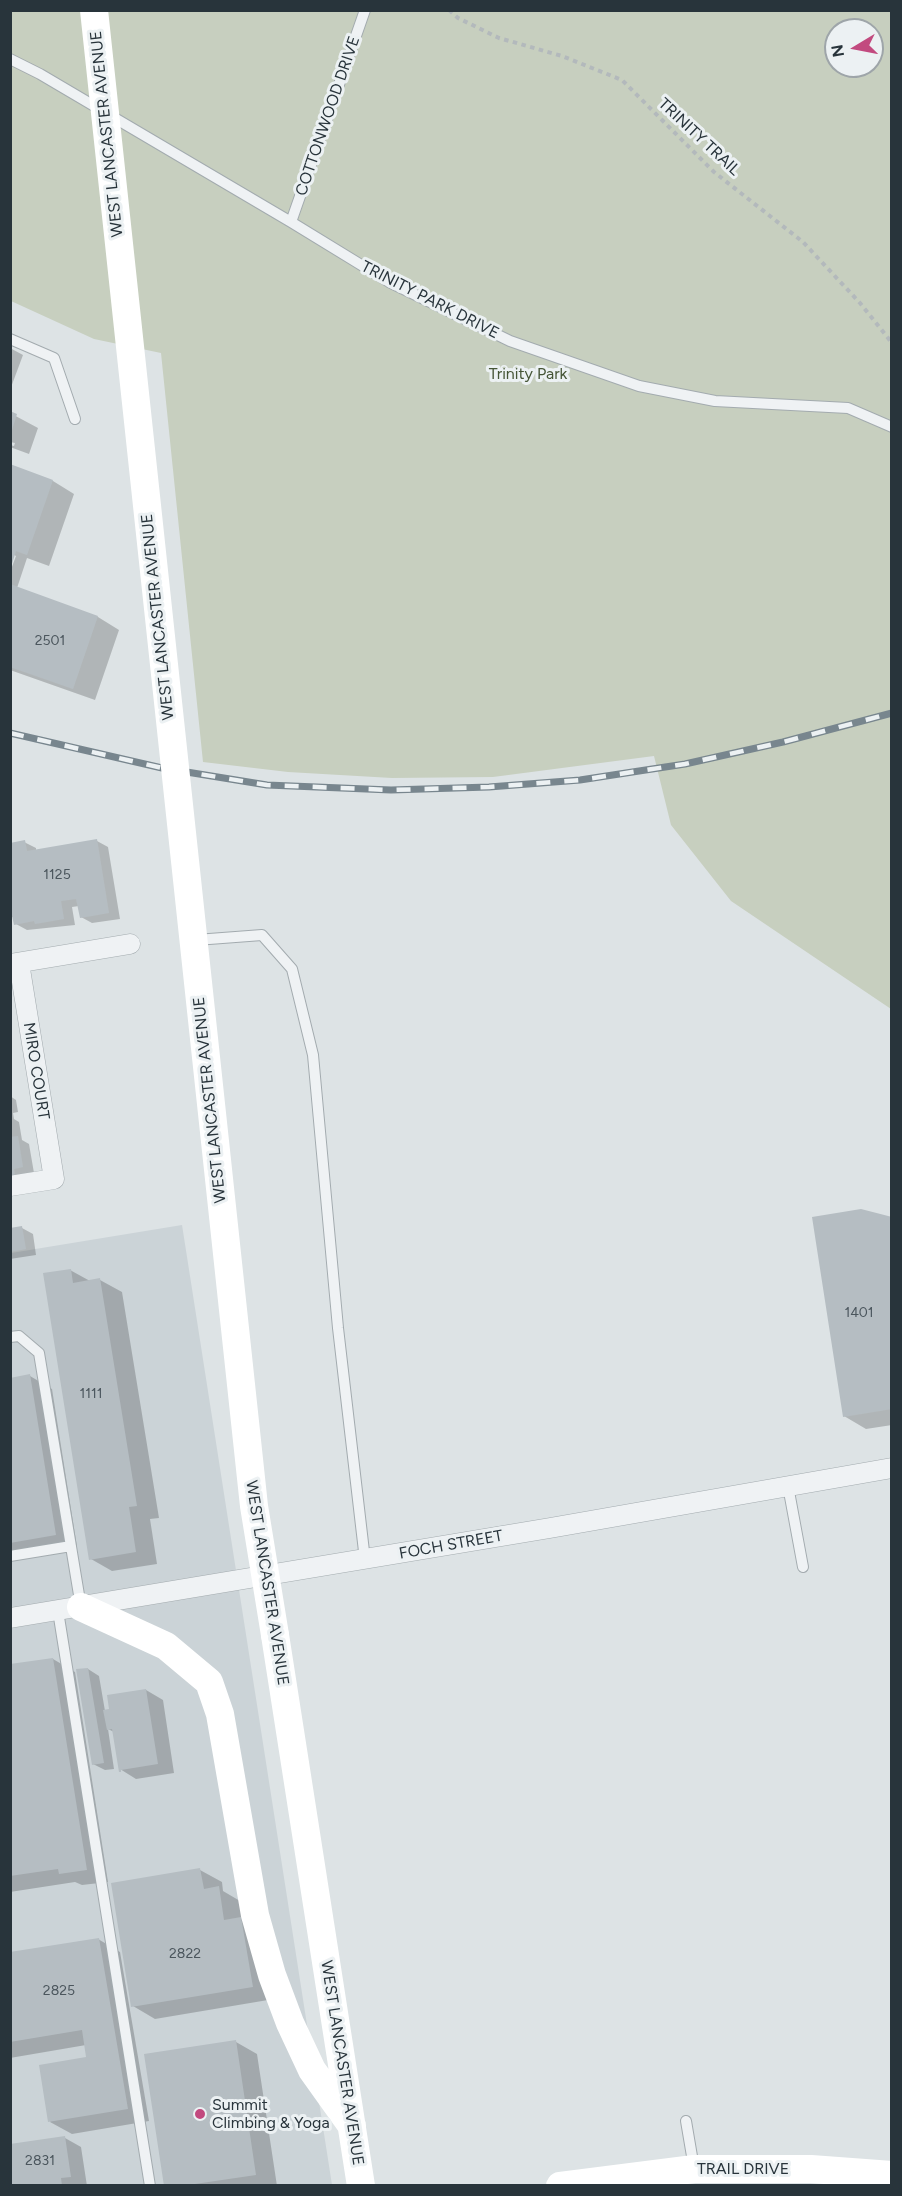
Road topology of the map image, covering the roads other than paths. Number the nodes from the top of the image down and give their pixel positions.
1 (94, 10) edge
2 (365, 10) edge
3 (10, 59) edge
4 (291, 222) junction
5 (10, 339) edge
6 (75, 419) dead end
7 (891, 427) edge
8 (193, 940) junction
9 (130, 944) dead end
10 (15, 963) edge
11 (10, 1186) edge
12 (10, 1337) edge
13 (891, 1468) edge
14 (788, 1486) junction
15 (71, 1546) junction
16 (10, 1556) edge
17 (365, 1560) junction
18 (803, 1567) dead end
19 (70, 1609) junction
20 (10, 1618) edge
21 (686, 2121) dead end
22 (352, 2126) junction
23 (694, 2169) junction
24 (891, 2175) edge
25 (150, 2186) edge
26 (361, 2186) edge
27 (560, 2186) edge

1 - 8 main road, WEST LANCASTER AVENUE, bridge
2 - 4 lane, COTTONWOOD DRIVE
3 - 4 lane, TRINITY PARK DRIVE
4 - 7 lane, TRINITY PARK DRIVE
5 - 6 lane
8 - 17 lane
8 - 22 main road, WEST LANCASTER AVENUE, bridge
9 - 10 street
10 - 11 street, MIRO COURT
12 - 15 lane
13 - 14 street, FOCH STREET
14 - 17 street, FOCH STREET
14 - 18 lane
15 - 16 lane
15 - 19 lane
17 - 19 street, FOCH STREET
19 - 20 street, FOCH STREET
19 - 22 main road
19 - 25 lane
21 - 23 lane
22 - 26 main road, WEST LANCASTER AVENUE
23 - 24 main road, TRAIL DRIVE
23 - 27 main road, TRAIL DRIVE

